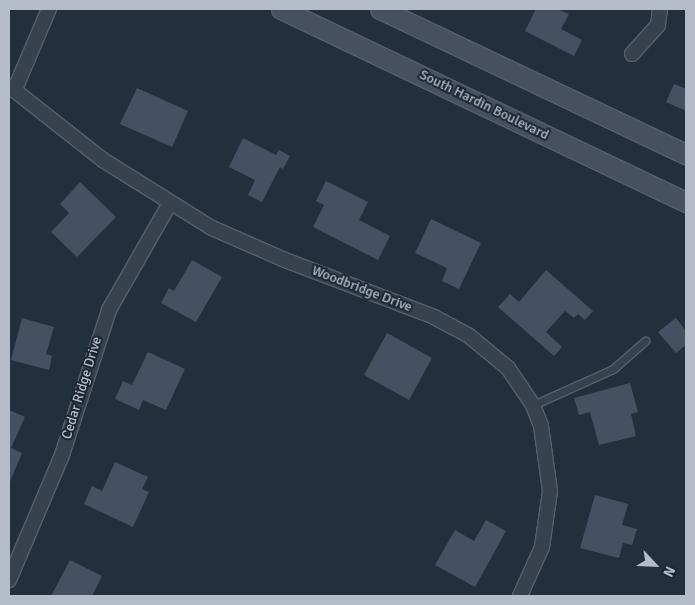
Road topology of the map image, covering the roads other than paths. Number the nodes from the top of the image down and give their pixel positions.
1 (49, 9) edge
2 (281, 9) edge
3 (380, 9) edge
4 (660, 9) edge
5 (632, 54) dead end
6 (12, 88) edge
7 (686, 154) edge
8 (686, 202) edge
9 (170, 203) junction
10 (645, 341) dead end
11 (533, 405) junction
12 (9, 580) edge
13 (520, 596) edge

1 - 6 street
2 - 8 main road, South Hardin Boulevard
3 - 7 main road
4 - 5 street
6 - 9 street, Woodbridge Drive
9 - 11 street, Woodbridge Drive
9 - 12 street, Cedar Ridge Drive
10 - 11 lane
11 - 13 street, Woodbridge Drive

